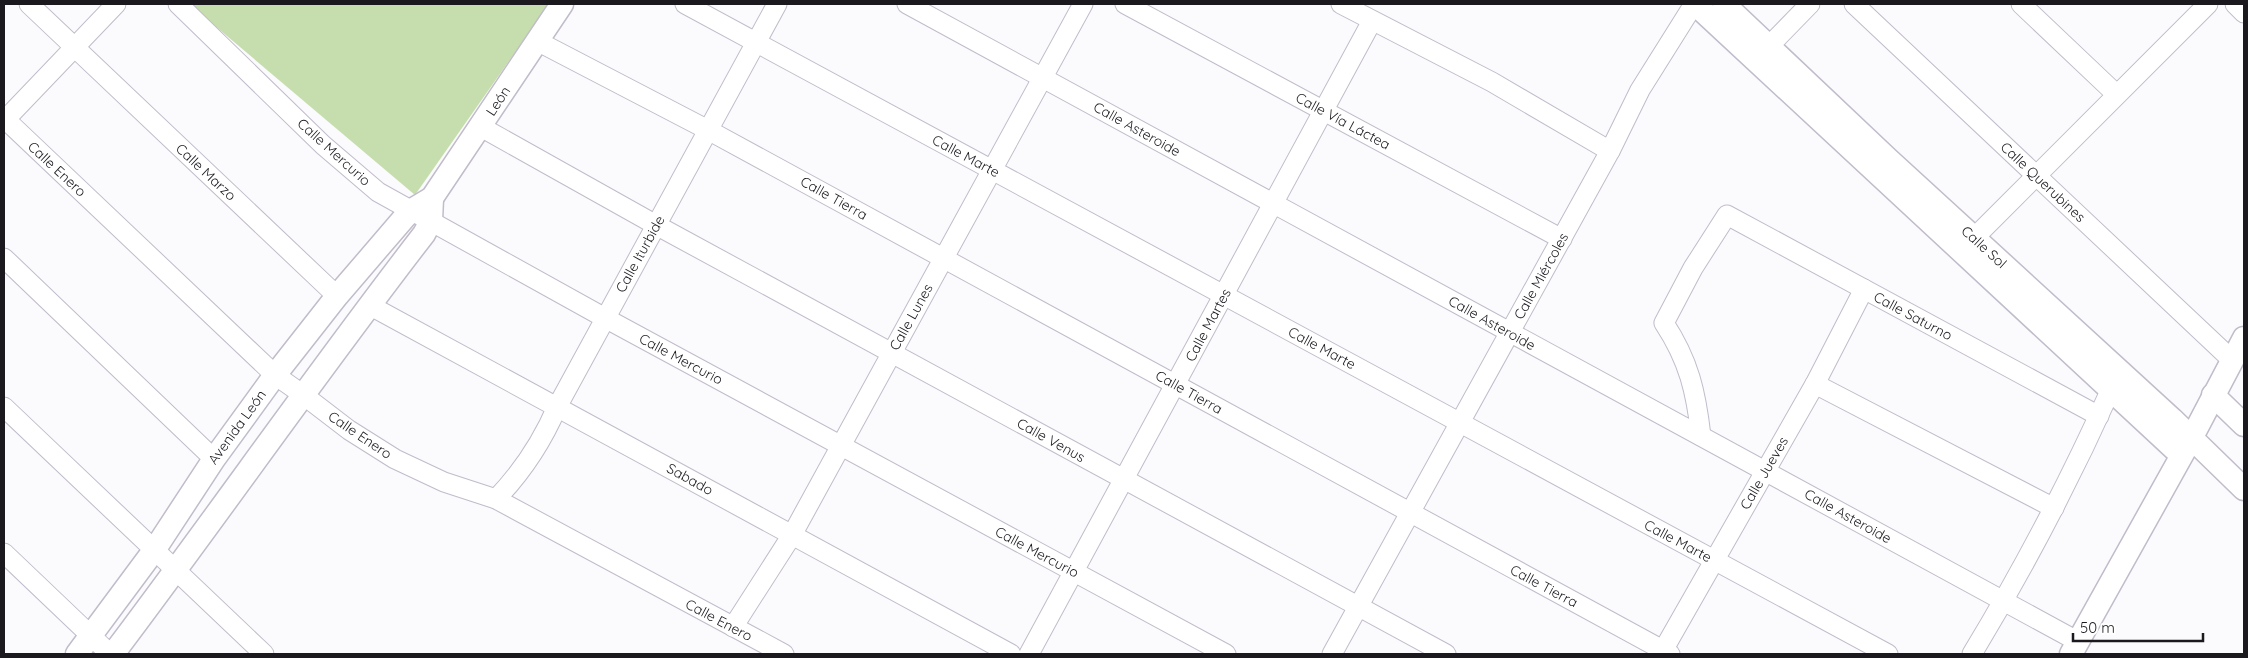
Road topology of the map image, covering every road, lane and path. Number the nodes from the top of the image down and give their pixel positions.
1 (29, 4) edge
2 (116, 4) edge
3 (178, 4) edge
4 (562, 4) edge
5 (685, 4) edge
6 (777, 4) edge
7 (907, 4) edge
8 (1083, 4) edge
9 (1125, 4) edge
10 (1341, 4) edge
11 (1695, 4) edge
12 (1724, 4) edge
13 (1810, 4) edge
14 (1854, 4) edge
15 (2021, 4) edge
16 (2208, 4) edge
17 (2235, 4) edge
18 (2244, 13) edge
19 (1372, 21) junction
20 (537, 40) junction
21 (756, 42) junction
22 (1769, 46) junction
23 (74, 47) junction
24 (1042, 78) junction
25 (2116, 94) junction
26 (1323, 110) junction
27 (4, 120) edge
28 (481, 127) junction
29 (708, 130) junction
30 (1610, 151) junction
31 (992, 170) junction
32 (2036, 175) junction
33 (1273, 203) junction
34 (421, 216) junction
35 (656, 225) junction
36 (1974, 238) junction
37 (1562, 239) junction
38 (4, 258) edge
39 (944, 258) junction
40 (1864, 289) junction
41 (1224, 295) junction
42 (337, 296) junction
43 (369, 305) junction
44 (605, 318) junction
45 (1510, 332) junction
46 (2244, 338) edge
47 (891, 353) junction
48 (2232, 360) junction
49 (274, 375) junction
50 (1175, 384) junction
51 (1814, 384) junction
52 (2111, 389) junction
53 (302, 394) junction
54 (2213, 395) junction
55 (4, 407) edge
56 (557, 407) junction
57 (2099, 416) junction
58 (1460, 423) junction
59 (2244, 425) edge
60 (1701, 436) junction
61 (841, 446) junction
62 (2186, 447) junction
63 (214, 459) junction
64 (1765, 471) junction
65 (1123, 480) junction
66 (2244, 490) edge
67 (496, 500) junction
68 (2054, 508) junction
69 (1410, 513) junction
70 (792, 535) junction
71 (155, 549) junction
72 (4, 552) edge
73 (1714, 561) junction
74 (176, 570) junction
75 (1074, 572) junction
76 (2004, 601) junction
77 (1359, 606) junction
78 (733, 627) junction
79 (91, 635) junction
80 (2074, 648) edge
81 (1665, 653) edge
82 (77, 654) edge
83 (112, 654) edge
84 (264, 654) edge
85 (784, 654) edge
86 (1011, 654) edge
87 (1029, 654) edge
88 (1226, 654) edge
89 (1332, 654) edge
90 (1446, 654) edge
91 (1888, 654) edge
92 (1972, 654) edge

1 - 23 street, Calle Marzo
2 - 23 street
3 - 34 street, Calle Mercurio
4 - 20 street, León
5 - 21 street, Calle Marte
6 - 21 street, Calle Iturbide
7 - 24 street, Calle Asteroide
8 - 24 street, Calle Lunes
9 - 26 street, Calle Vía Láctea
10 - 19 street
11 - 30 street, Calle Miércoles
11 - 52 street, Calle Sol
12 - 22 street, Calle Sol
13 - 22 street
14 - 32 street, Calle Querubines
15 - 25 street
16 - 25 street
17 - 18 street
19 - 26 street, Calle Martes
19 - 30 street
20 - 28 street, León
20 - 29 street, Calle Tierra
21 - 29 street, Calle Iturbide
21 - 31 street, Calle Marte
22 - 36 street, Calle Sol
23 - 27 street
23 - 42 street, Calle Marzo
24 - 31 street, Calle Lunes
24 - 33 street, Calle Asteroide
25 - 32 street
26 - 33 street, Calle Martes
26 - 37 street, Calle Vía Láctea
27 - 49 street, Calle Enero
28 - 34 street, León
28 - 35 street, Calle Venus
29 - 35 street, Calle Iturbide
29 - 39 street, Calle Tierra
30 - 37 street, Calle Miércoles
31 - 39 street, Calle Lunes
31 - 41 street, Calle Marte
32 - 36 street
32 - 48 street, Calle Querubines
33 - 41 street, Calle Martes
33 - 45 street, Calle Asteroide
34 - 42 street, Avenida León
34 - 43 street
34 - 44 street, Calle Mercurio
35 - 44 street, Calle Iturbide
35 - 47 street, Calle Venus
36 - 62 street, Calle Sol
37 - 45 street, Calle Miércoles
38 - 63 street
39 - 47 street, Calle Lunes
39 - 50 street, Calle Tierra
40 - 51 street, Calle Jueves
40 - 57 street, Calle Saturno
40 - 60 street, Calle Saturno
41 - 50 street, Calle Martes
41 - 58 street, Calle Marte
42 - 49 street, Avenida León
43 - 53 street
43 - 56 street, Sabado
44 - 56 street, Calle Iturbide
44 - 61 street, Calle Mercurio
45 - 58 street, Calle Miércoles
45 - 60 street, Calle Asteroide
46 - 48 street
47 - 61 street, Calle Lunes
47 - 65 street, Calle Venus
48 - 54 street
49 - 53 street, Calle Enero
49 - 63 street, Avenida León
50 - 65 street, Calle Martes
50 - 69 street, Calle Tierra
51 - 64 street, Calle Jueves
51 - 68 street
52 - 57 street
52 - 62 street, Calle Sol
53 - 67 street, Calle Enero
53 - 74 street
54 - 59 street
54 - 62 street
55 - 71 street
56 - 67 street, Calle Iturbide
56 - 70 street, Sabado
57 - 68 street
58 - 69 street, Calle Miércoles
58 - 73 street, Calle Marte
60 - 64 street, Calle Asteroide
61 - 70 street, Calle Lunes
61 - 75 street, Calle Mercurio
62 - 66 street, Calle Sol
62 - 80 street
63 - 71 street, Avenida León
64 - 73 street, Calle Jueves
64 - 76 street, Calle Asteroide
65 - 75 street, Calle Martes
65 - 77 street, Calle Venus
67 - 78 street, Calle Enero
68 - 76 street
69 - 77 street, Calle Miércoles
69 - 81 street, Calle Tierra
70 - 78 street, Calle Lunes
70 - 86 street, Sabado
71 - 74 street
71 - 79 street, Avenida León
72 - 79 street
73 - 81 street, Calle Jueves
73 - 91 street, Calle Marte
74 - 83 street
74 - 84 street
75 - 87 street, Calle Martes
75 - 88 street, Calle Mercurio
76 - 80 street, Calle Asteroide
76 - 92 street
77 - 89 street, Calle Miércoles
77 - 90 street, Calle Venus
78 - 85 street, Calle Enero
79 - 82 street, Avenida León
79 - 83 street

